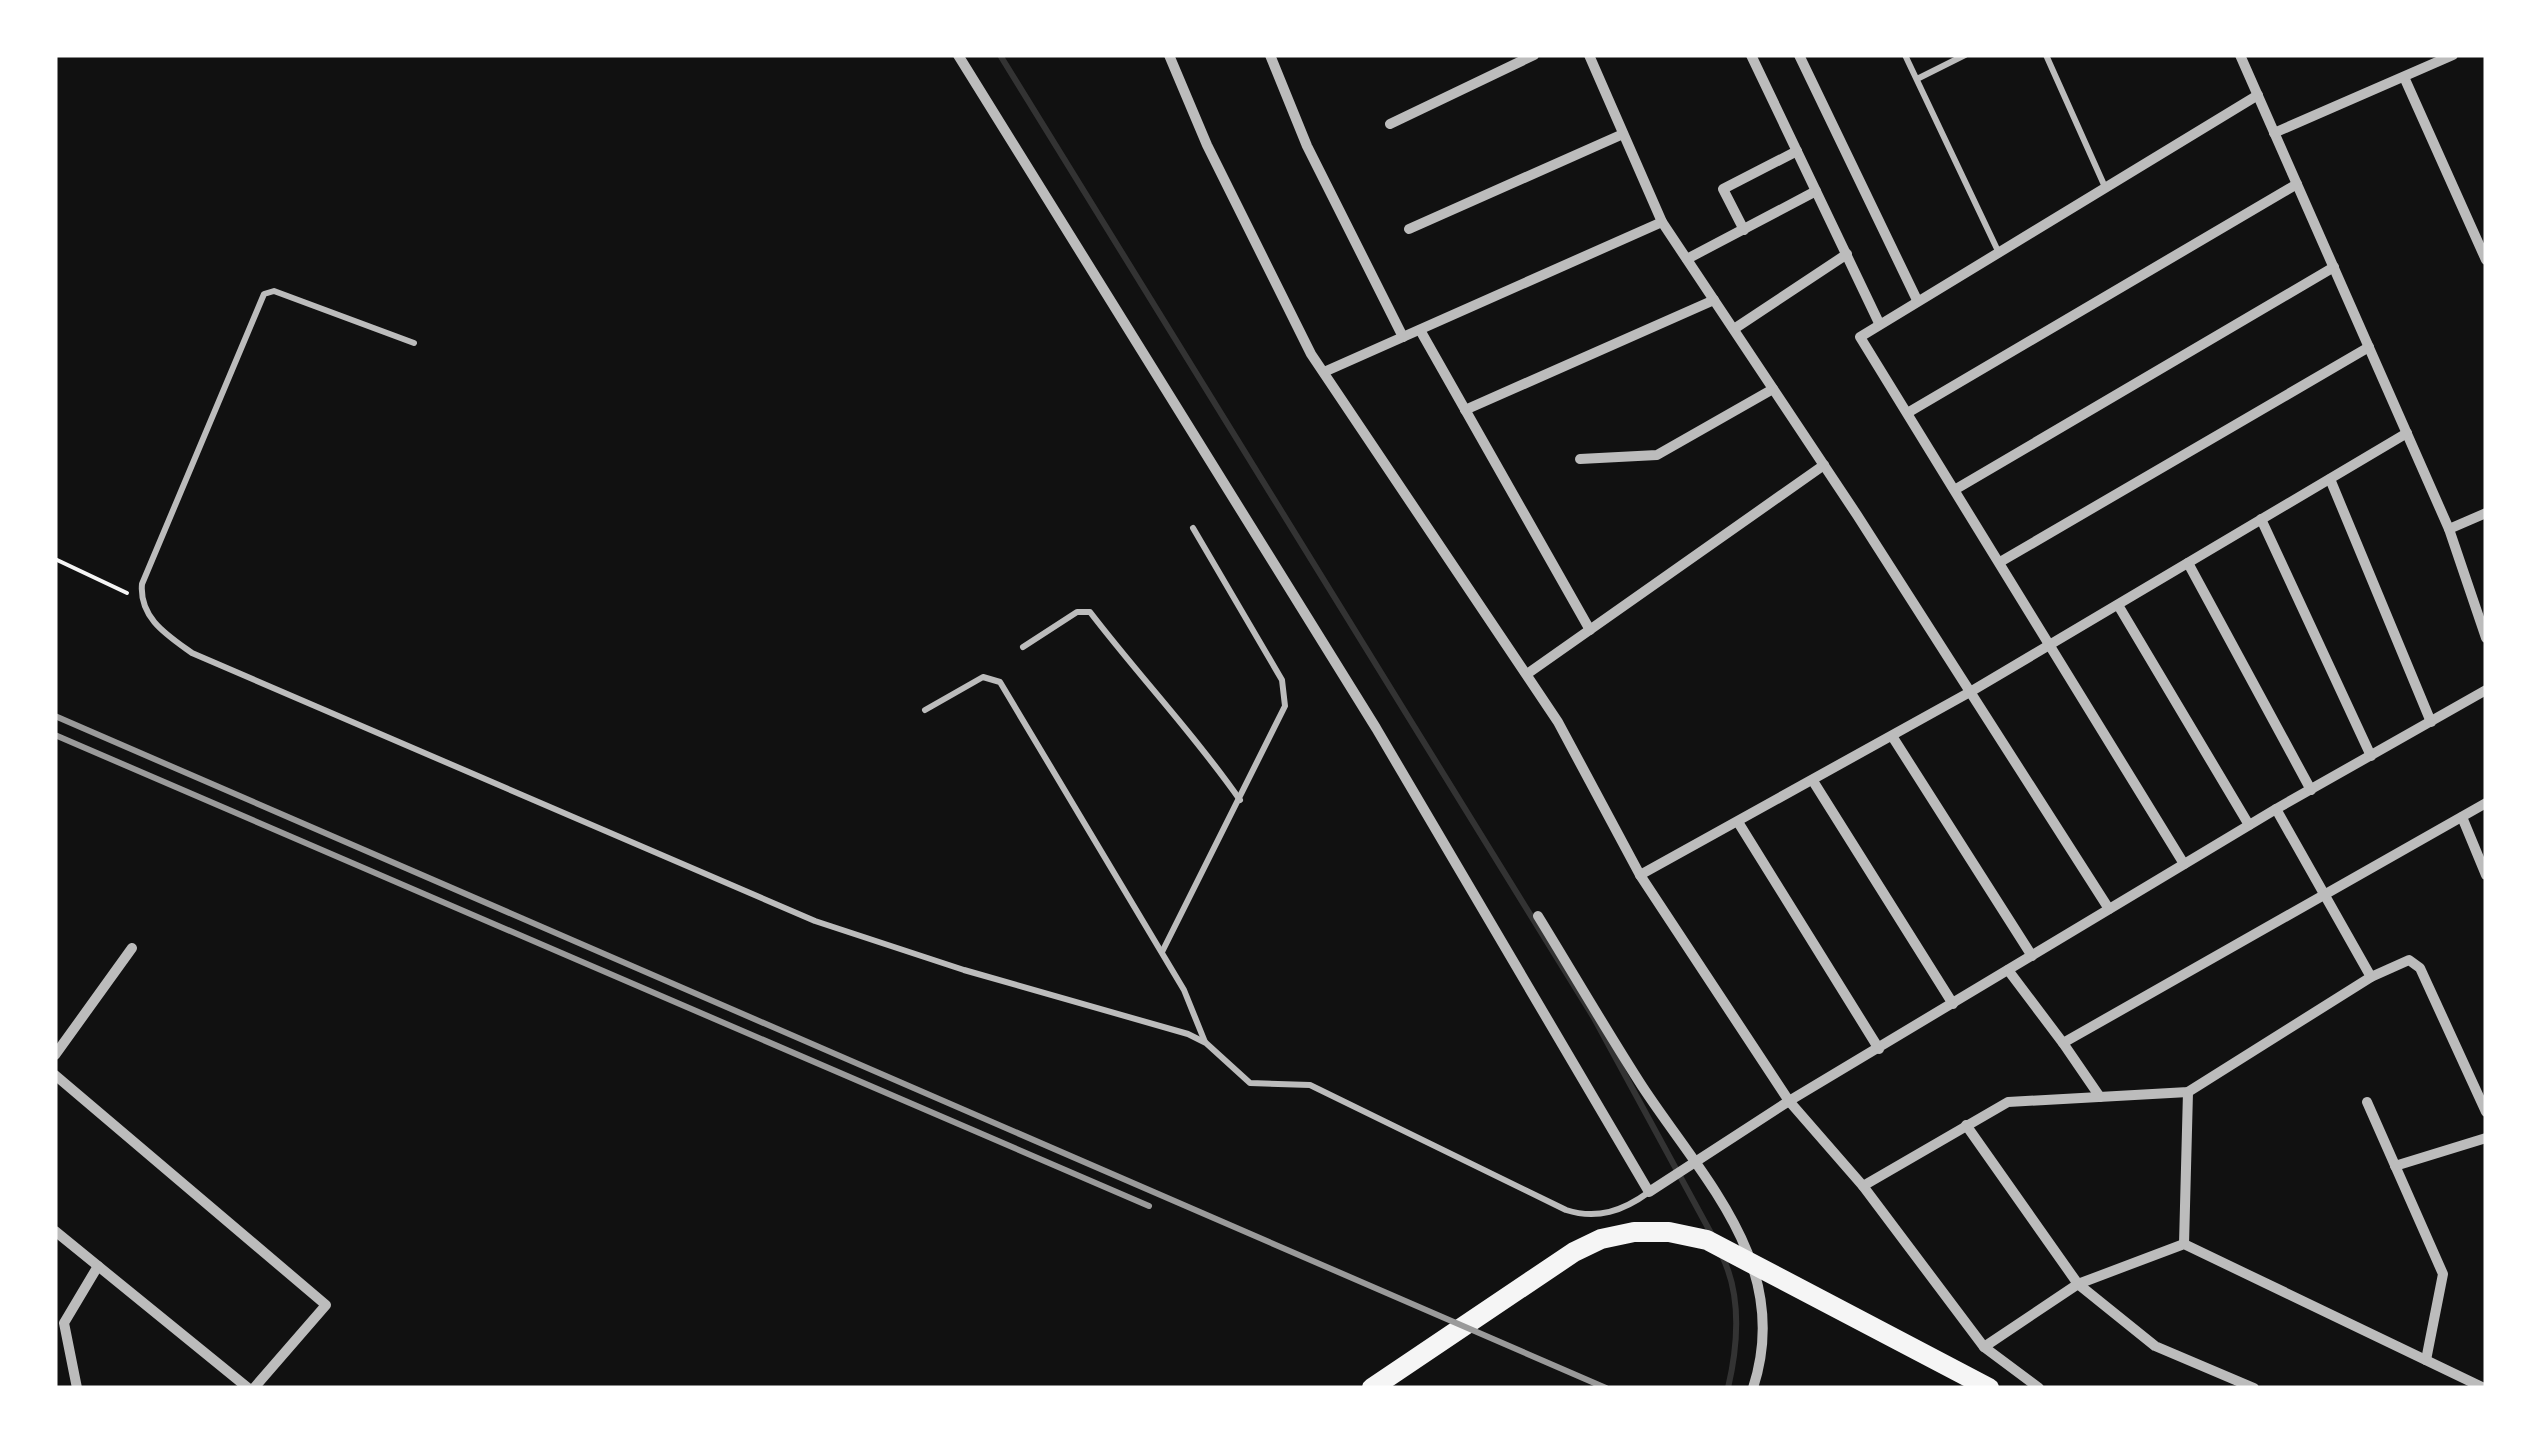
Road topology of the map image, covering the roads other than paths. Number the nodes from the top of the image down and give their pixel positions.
1 (958, 55) edge
2 (1169, 55) edge
3 (1270, 55) edge
4 (1534, 55) edge
5 (1589, 55) edge
6 (1752, 55) edge
7 (1798, 55) edge
8 (1905, 55) edge
9 (1965, 55) edge
10 (2046, 55) edge
11 (2240, 55) edge
12 (2453, 55) edge
13 (2404, 77) junction
14 (1916, 79) junction
15 (2258, 95) junction
16 (1390, 124) dead end
17 (2274, 133) junction
18 (1624, 134) junction
19 (1797, 152) junction
20 (2297, 184) junction
21 (2104, 187) junction
22 (1816, 191) junction
23 (1662, 222) junction
24 (1409, 230) dead end
25 (1744, 230) junction
26 (1998, 251) junction
27 (1846, 254) junction
28 (1688, 260) junction
29 (2486, 260) edge
30 (2334, 268) junction
31 (1714, 300) junction
32 (1917, 300) junction
33 (1879, 322) junction
34 (1420, 330) junction
35 (1734, 330) junction
36 (1404, 337) junction
37 (414, 343) dead end
38 (2369, 347) junction
39 (1324, 372) junction
40 (1773, 389) junction
41 (1465, 410) junction
42 (1908, 412) junction
43 (2407, 433) junction
44 (1580, 459) dead end
45 (1824, 466) junction
46 (2330, 478) junction
47 (1956, 489) junction
48 (2486, 513) edge
49 (2261, 520) junction
50 (1192, 528) dead end
51 (2449, 529) junction
52 (2000, 562) junction
53 (2188, 563) junction
54 (2118, 605) junction
55 (1590, 630) junction
56 (2486, 638) edge
57 (2050, 645) junction
58 (1023, 647) dead end
59 (1527, 674) junction
60 (2486, 690) edge
61 (1970, 692) junction
62 (925, 710) dead end
63 (2432, 722) junction
64 (1892, 736) junction
65 (2370, 756) junction
66 (1813, 781) junction
67 (2311, 790) junction
68 (1240, 800) junction
69 (2486, 803) edge
70 (2276, 809) junction
71 (2462, 817) junction
72 (1738, 822) junction
73 (2249, 825) junction
74 (2184, 864) junction
75 (2486, 875) edge
76 (1640, 876) junction
77 (2326, 891) junction
78 (2109, 909) junction
79 (1538, 916) dead end
80 (132, 948) dead end
81 (1162, 952) junction
82 (2032, 956) junction
83 (2008, 970) junction
84 (2372, 977) junction
85 (1953, 1004) junction
86 (1206, 1043) junction
87 (2063, 1043) junction
88 (1879, 1048) junction
89 (55, 1055) edge
90 (55, 1075) edge
91 (2188, 1092) junction
92 (2100, 1097) junction
93 (1788, 1101) junction
94 (2368, 1102) dead end
95 (2486, 1112) edge
96 (1966, 1125) junction
97 (2486, 1138) edge
98 (1688, 1165) junction
99 (2395, 1166) junction
100 (1863, 1186) junction
101 (1649, 1192) junction
102 (55, 1230) edge
103 (2184, 1244) junction
104 (98, 1266) junction
105 (2078, 1284) junction
106 (1984, 1348) junction
107 (2426, 1360) junction
108 (77, 1388) edge
109 (251, 1388) edge
110 (1372, 1388) edge
111 (1753, 1388) edge
112 (1989, 1388) edge
113 (2039, 1388) edge
114 (2254, 1388) edge
115 (2484, 1388) edge

1 - 101 street
2 - 39 street
3 - 36 street
4 - 16 street
5 - 18 street
6 - 19 street
7 - 32 street
8 - 14 lane
9 - 14 lane
10 - 21 lane
11 - 15 street
12 - 13 street
13 - 17 street
13 - 29 street
14 - 26 lane
15 - 17 street
15 - 21 street
17 - 20 street
18 - 23 street
18 - 24 street
19 - 22 street
19 - 25 street
20 - 30 street
20 - 42 street
21 - 26 street
22 - 25 street
22 - 27 street
23 - 28 street
23 - 34 street
25 - 28 street
26 - 32 street
27 - 33 street
27 - 35 street
28 - 31 street
30 - 38 street
30 - 47 street
31 - 35 street
31 - 41 street
32 - 33 street
33 - 42 street
34 - 36 street
34 - 41 street
35 - 40 street
36 - 39 street
37 - 86 lane
38 - 43 street
38 - 52 street
39 - 59 street
40 - 44 street
40 - 45 street
41 - 55 street
42 - 47 street
43 - 46 street
43 - 51 street
45 - 55 street
45 - 61 street
46 - 49 street
46 - 63 street
47 - 52 street
48 - 51 street
49 - 53 street
49 - 65 street
50 - 68 lane
51 - 56 street
52 - 57 street
53 - 54 street
53 - 67 street
54 - 57 street
54 - 73 street
55 - 59 street
57 - 61 street
57 - 74 street
58 - 68 lane
59 - 76 street
60 - 63 street
61 - 64 street
61 - 78 street
62 - 81 lane
63 - 65 street
64 - 66 street
64 - 82 street
65 - 67 street
66 - 72 street
66 - 85 street
67 - 70 street
68 - 81 lane
69 - 71 street
70 - 73 street
70 - 77 street
71 - 75 street
71 - 77 street
72 - 76 street
72 - 88 street
73 - 74 street
74 - 78 street
76 - 93 street
77 - 84 street
77 - 87 street
78 - 82 street
79 - 98 street
80 - 89 street
81 - 86 lane
82 - 83 street
83 - 85 street
83 - 87 street
84 - 91 street
84 - 95 street
85 - 88 street
86 - 101 lane
87 - 92 street
88 - 93 street
90 - 109 street
91 - 92 street
91 - 103 street
92 - 96 street
93 - 98 street
93 - 100 street
94 - 99 street
96 - 100 street
96 - 105 street
97 - 99 street
98 - 101 street
98 - 111 street
99 - 107 street
100 - 106 street
102 - 104 street
103 - 105 street
103 - 107 street
104 - 108 street
104 - 109 street
105 - 106 street
105 - 114 street
106 - 113 street
107 - 115 street
110 - 112 main road

